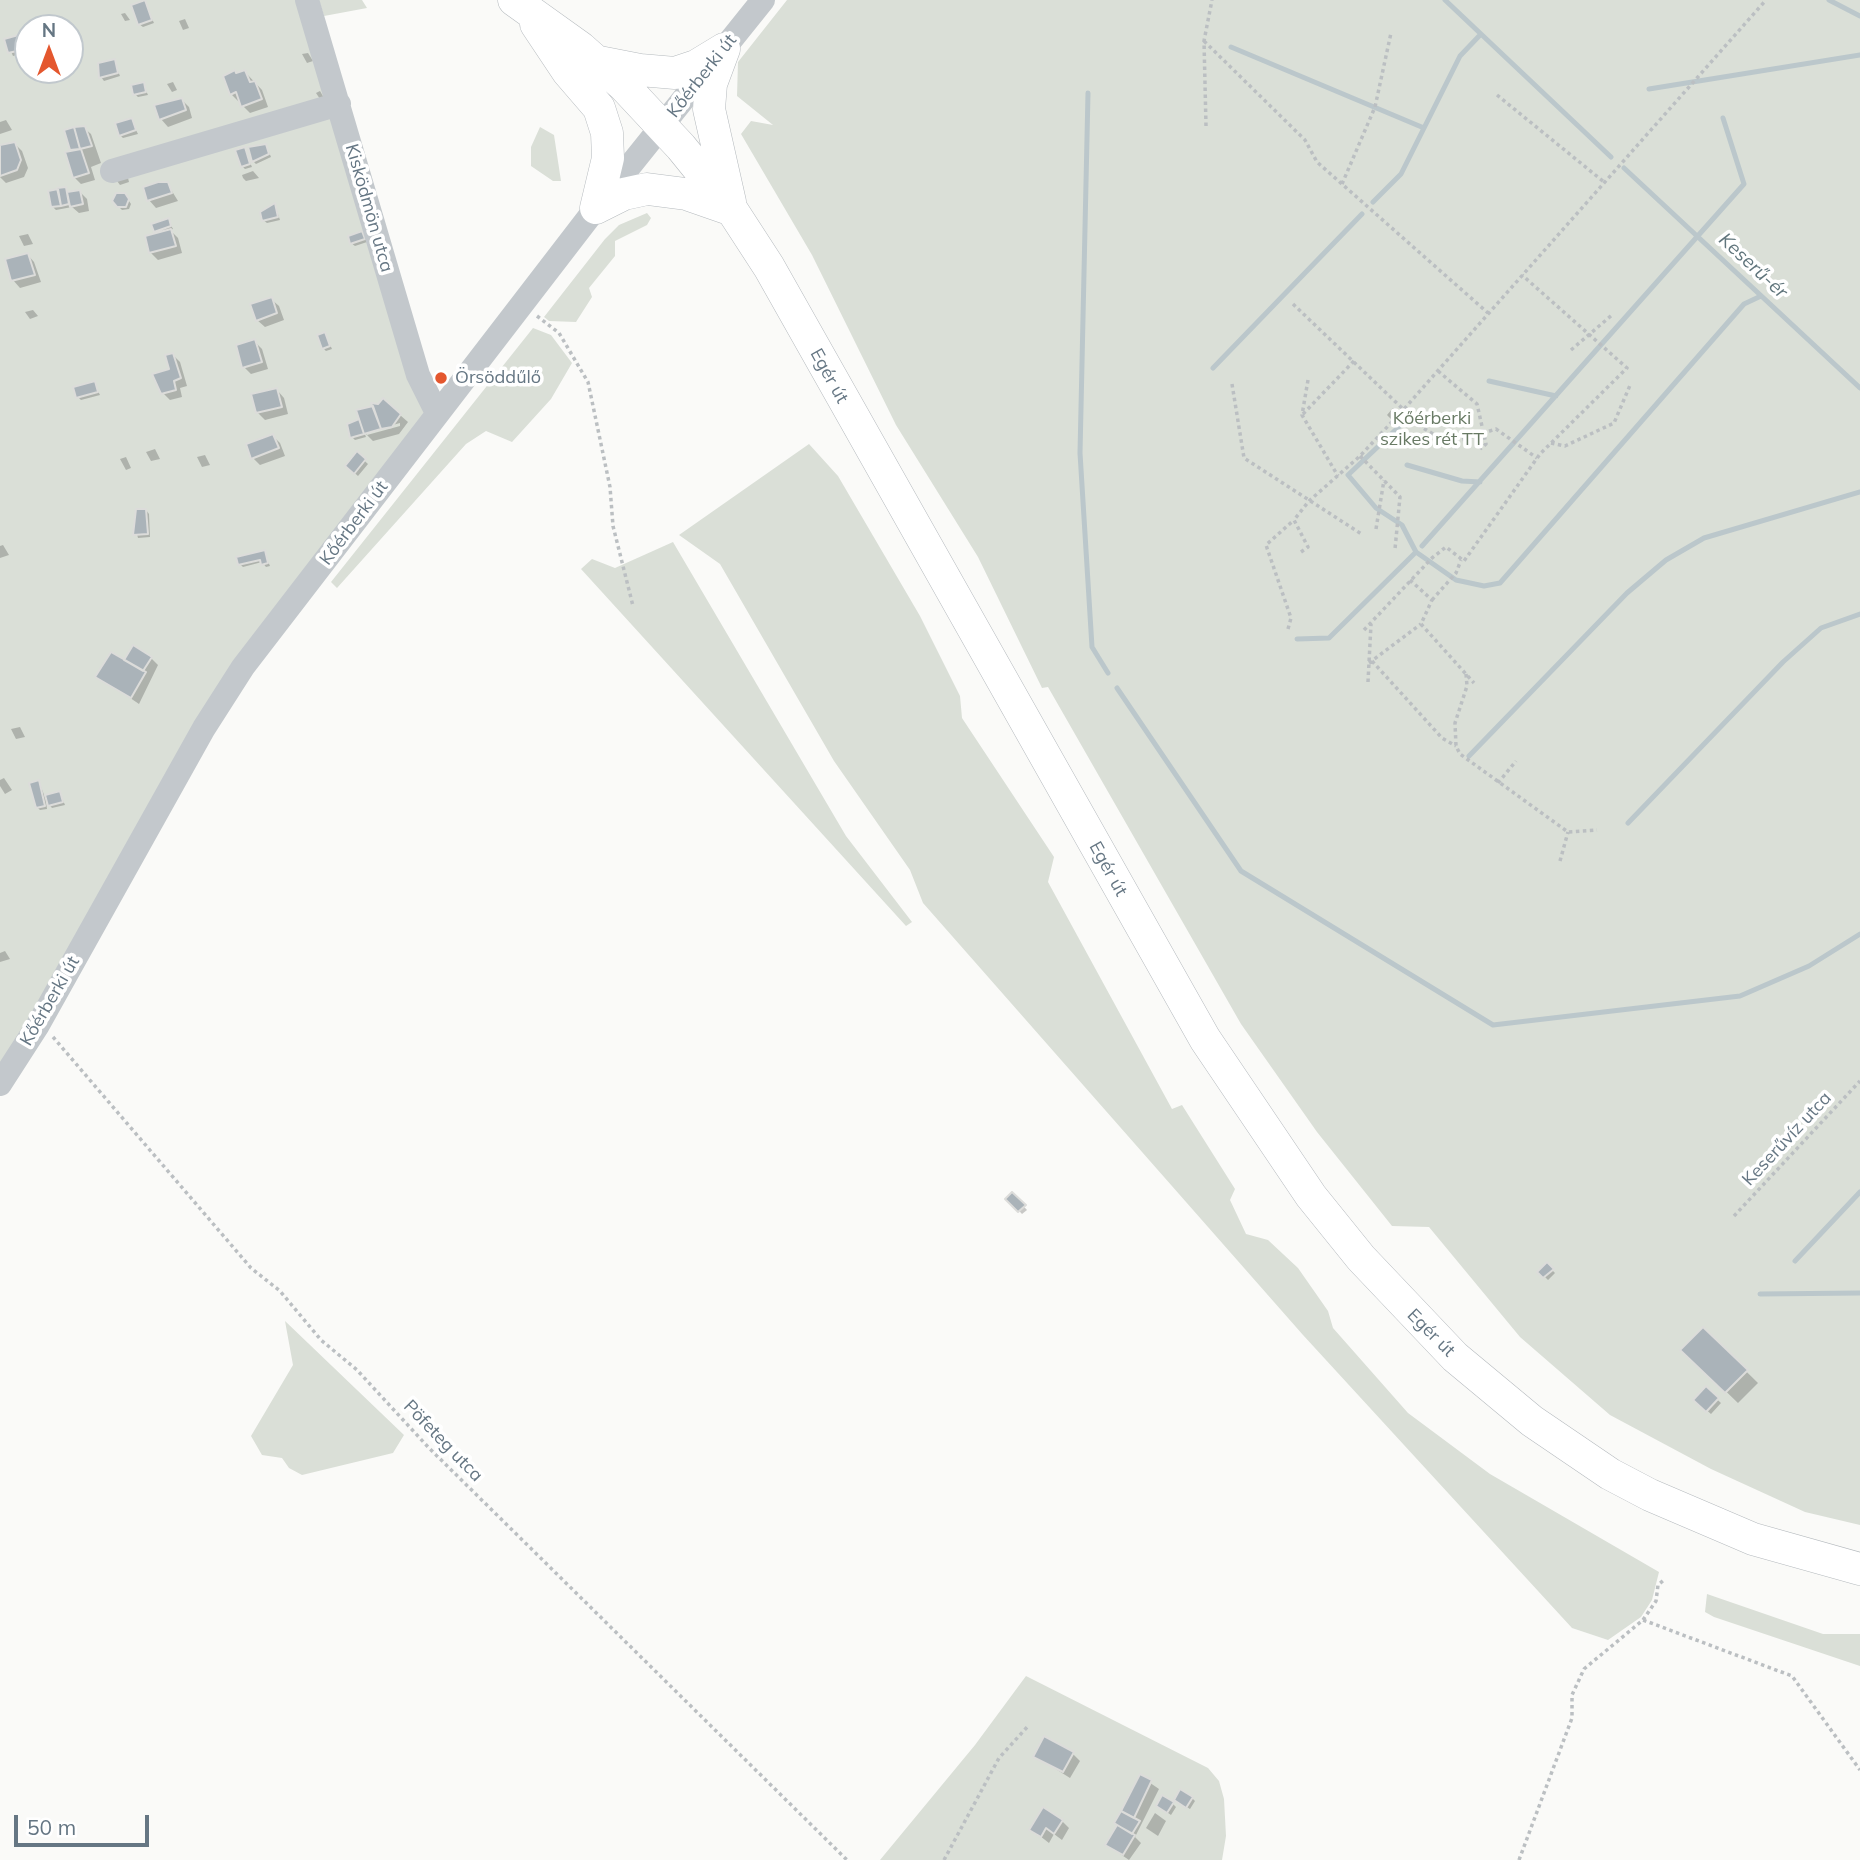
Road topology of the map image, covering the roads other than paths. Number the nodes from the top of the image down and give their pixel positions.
1 (307, 0) edge
2 (763, 0) edge
3 (520, 5) edge
4 (723, 49) junction
5 (598, 61) junction
6 (339, 104) junction
7 (662, 127) junction
8 (112, 171) dead end
9 (596, 208) junction
10 (732, 210) junction
11 (437, 413) junction
12 (0, 1084) edge
13 (1860, 1569) edge

1 - 6 street, Kisködmön utca
2 - 4 street, Kőérberki út
3 - 5 main road, Egér út
3 - 9 main road
4 - 5 main road
4 - 7 street, Kőérberki út
4 - 10 main road
5 - 7 main road, Egér út
6 - 8 street
6 - 11 street, Kisködmön utca
7 - 9 street, Kőérberki út
7 - 10 main road, Egér út
9 - 10 main road
9 - 11 street, Kőérberki út
10 - 13 main road, Egér út
11 - 12 street, Kőérberki út

